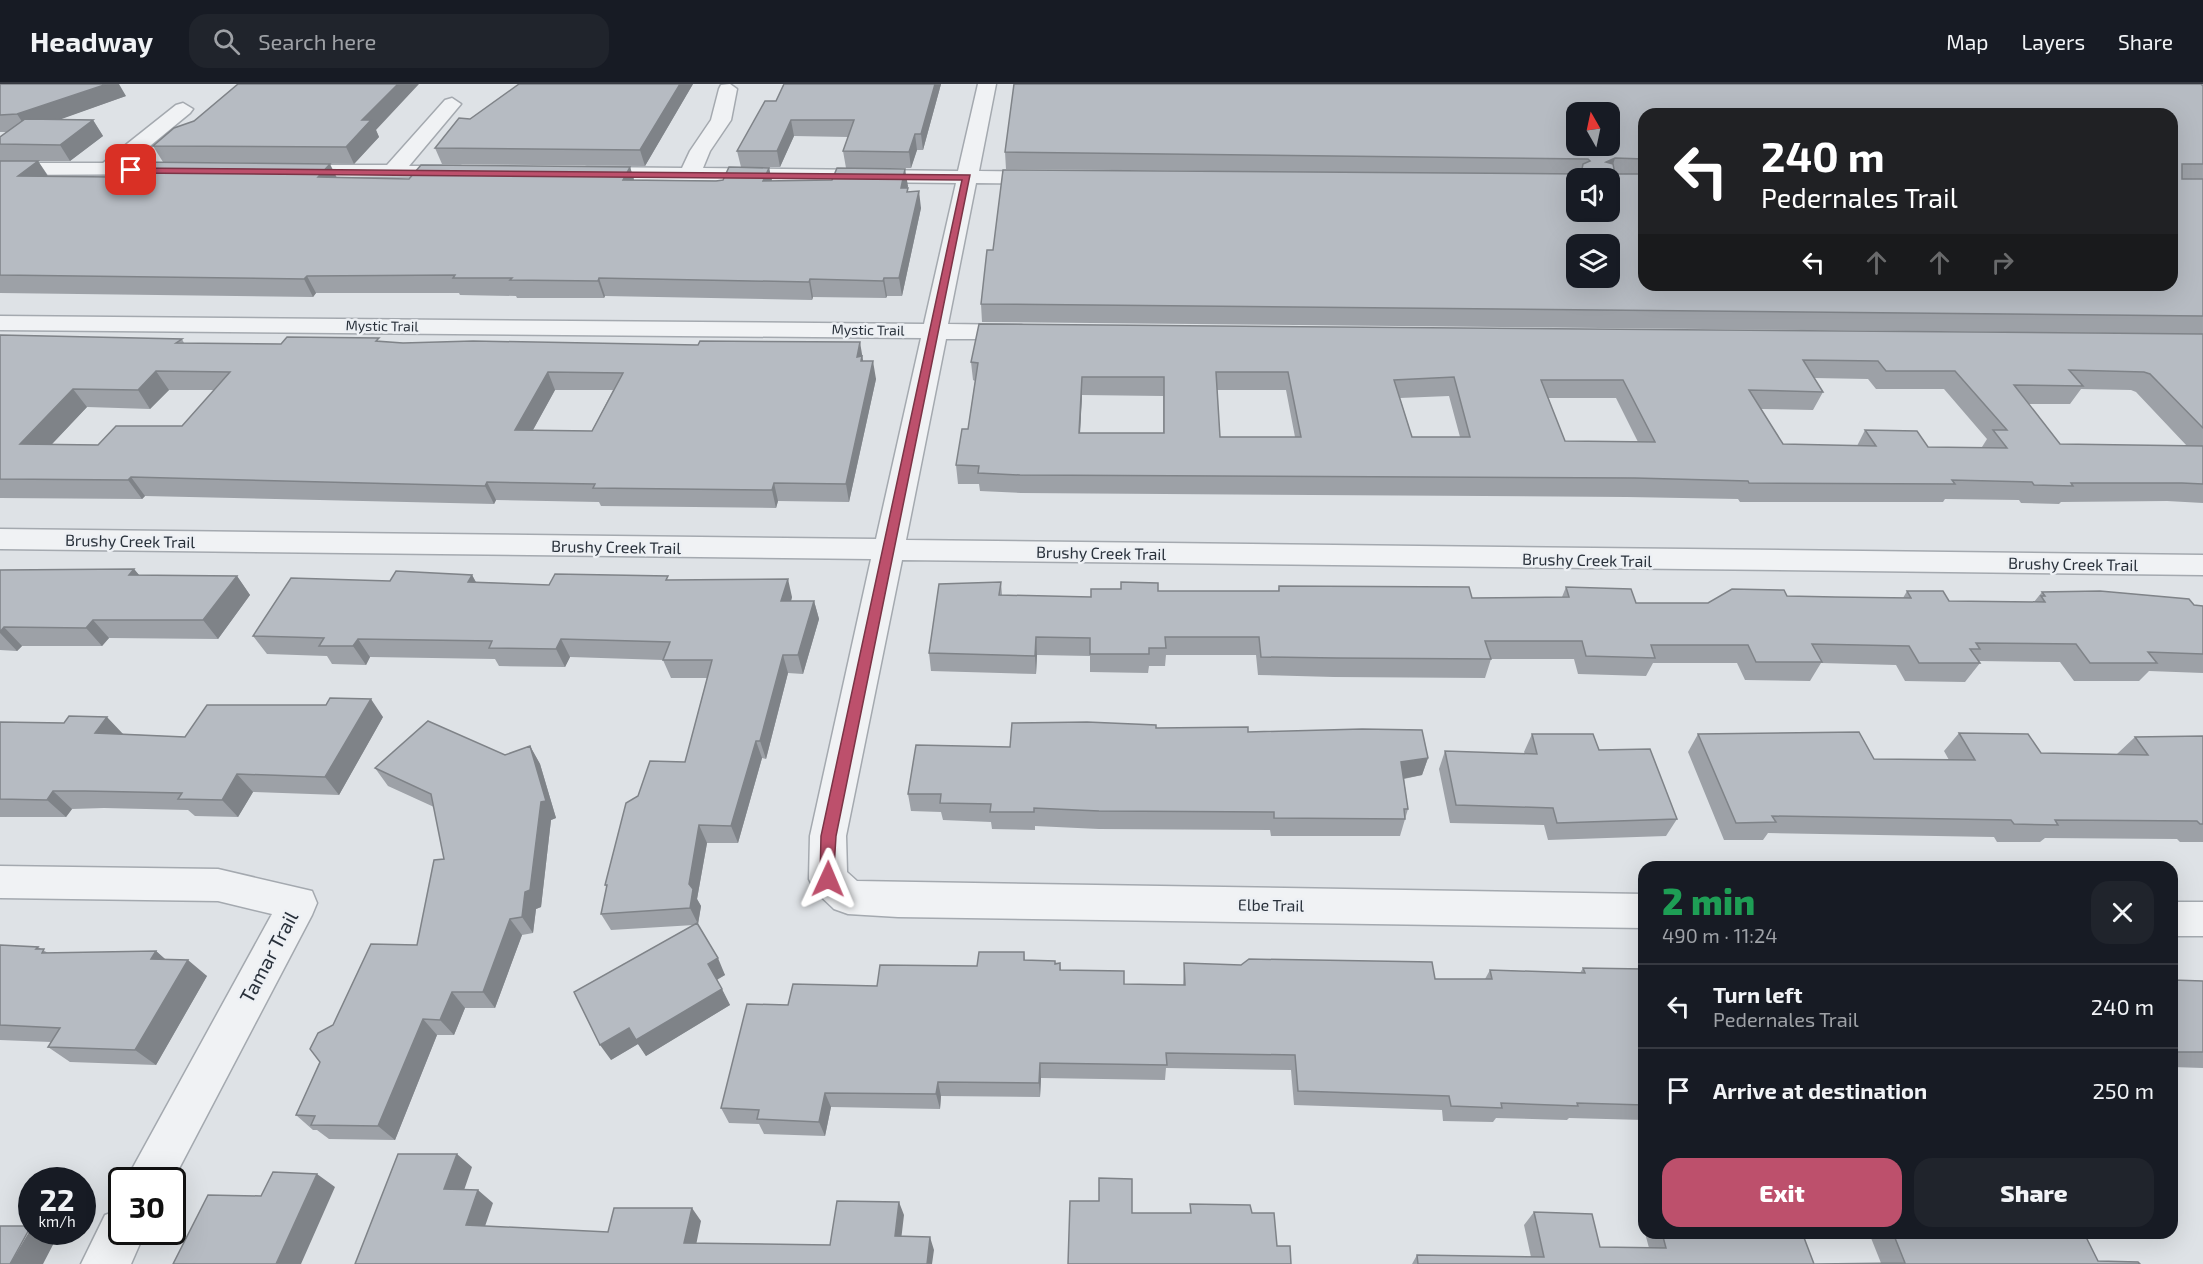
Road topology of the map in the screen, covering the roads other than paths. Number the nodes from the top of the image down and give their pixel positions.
1 (987, 84) edge
2 (728, 90) dead end
3 (452, 104) dead end
4 (183, 109) dead end
5 (0, 168) edge
6 (108, 170) junction
7 (191, 170) edge
8 (274, 171) edge
9 (392, 172) junction
10 (475, 173) edge
11 (571, 173) edge
12 (690, 174) junction
13 (967, 177) junction
14 (1063, 178) edge
15 (0, 323) edge
16 (936, 331) junction
17 (1043, 332) edge
18 (0, 539) edge
19 (888, 550) junction
20 (2203, 566) edge
21 (0, 882) edge
22 (1638, 911) edge
23 (2178, 919) edge
24 (2203, 919) edge
25 (156, 1167) edge
26 (115, 1245) edge
27 (105, 1264) edge

1 - 13 street, Elbe Trail
2 - 12 street
3 - 9 street
4 - 6 street
5 - 6 street
6 - 7 street
8 - 9 street
9 - 10 street
11 - 12 street
12 - 13 street
13 - 14 street
13 - 16 street, Elbe Trail
15 - 16 street, Mystic Trail
16 - 17 street, Mystic Trail
16 - 19 street, Elbe Trail
18 - 19 street, Brushy Creek Trail
19 - 20 street, Brushy Creek Trail
19 - 22 street, Elbe Trail
21 - 25 street, Tamar Trail
23 - 24 street
26 - 27 street

